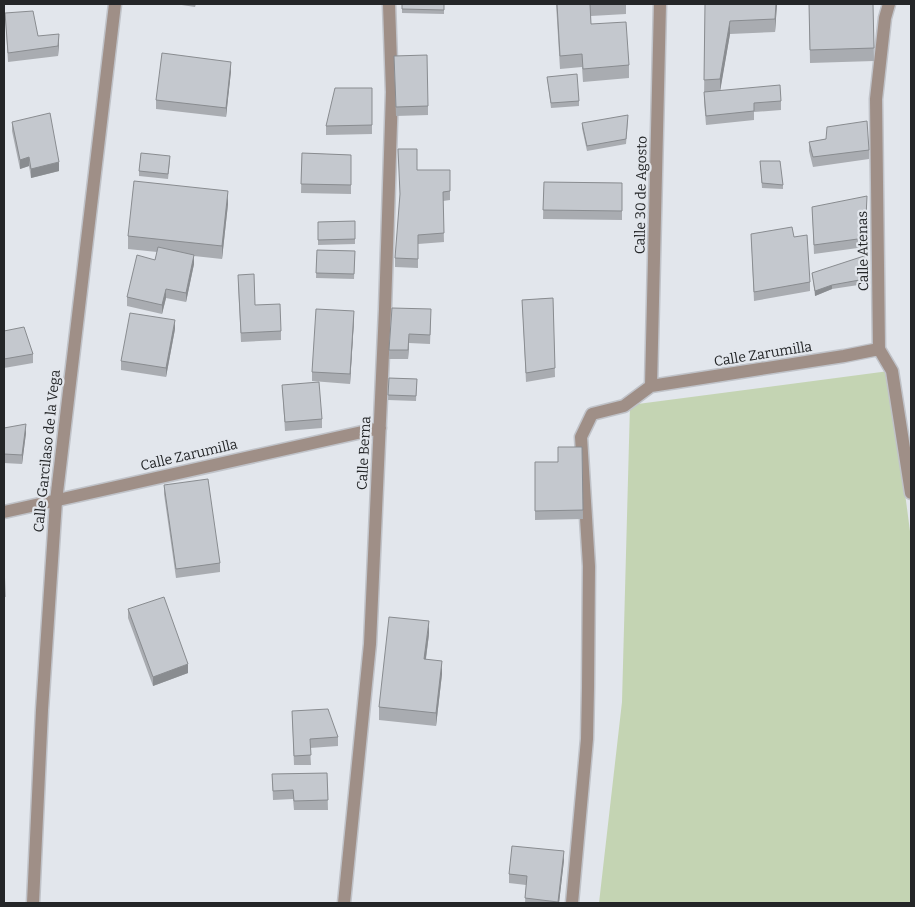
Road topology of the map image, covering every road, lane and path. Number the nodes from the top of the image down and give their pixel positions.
1 (115, 4) edge
2 (389, 4) edge
3 (660, 4) edge
4 (889, 4) edge
5 (879, 348) junction
6 (651, 386) junction
7 (380, 428) junction
8 (911, 493) edge
9 (56, 501) junction
10 (4, 512) edge
11 (33, 903) edge
12 (344, 903) edge
13 (572, 903) edge

1 - 9 street, Calle Garcilaso de la Vega
2 - 7 street, Calle Berna
3 - 6 street, Calle 30 de Agosto
4 - 5 street, Calle Atenas
5 - 6 street, Calle Zarumilla
5 - 8 street, Calle Atenas
6 - 13 street
7 - 9 street, Calle Zarumilla
7 - 12 street, Calle Berna
9 - 10 street, Calle Zarumilla
9 - 11 street, Calle Garcilaso de la Vega

